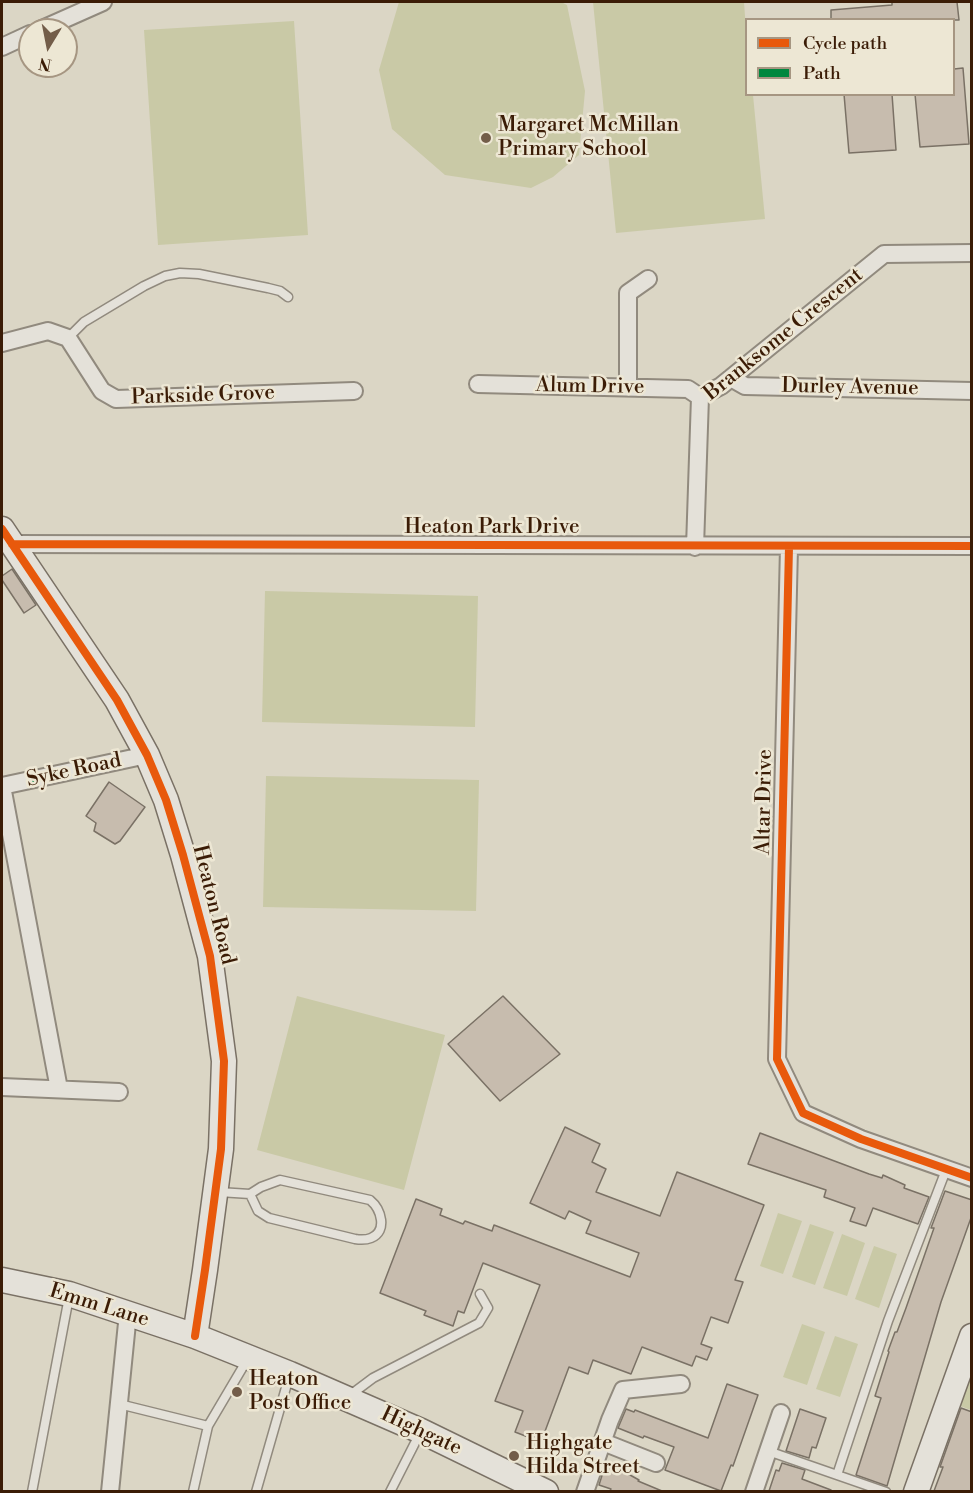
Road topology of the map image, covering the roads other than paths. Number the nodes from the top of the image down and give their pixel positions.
1 (104, 2) edge
2 (67, 18) edge
3 (18, 40) edge
4 (2, 47) edge
5 (972, 253) edge
6 (648, 279) dead end
7 (288, 297) dead end
8 (68, 338) junction
9 (2, 343) edge
10 (731, 378) junction
11 (478, 384) dead end
12 (628, 387) junction
13 (354, 391) dead end
14 (972, 391) edge
15 (700, 397) junction
16 (5, 538) edge
17 (972, 546) edge
18 (695, 547) junction
19 (789, 547) junction
20 (147, 755) junction
21 (2, 786) edge
22 (2, 1087) edge
23 (59, 1089) junction
24 (119, 1092) dead end
25 (946, 1170) junction
26 (972, 1178) edge
27 (215, 1192) junction
28 (250, 1194) junction
29 (2, 1280) edge
30 (69, 1294) junction
31 (480, 1294) dead end
32 (128, 1314) junction
33 (195, 1336) junction
34 (972, 1336) edge
35 (249, 1357) junction
36 (290, 1374) junction
37 (681, 1384) dead end
38 (346, 1398) junction
39 (119, 1404) junction
40 (781, 1413) dead end
41 (208, 1426) junction
42 (421, 1431) junction
43 (603, 1442) junction
44 (768, 1451) junction
45 (656, 1464) dead end
46 (837, 1475) junction
47 (534, 1489) edge
48 (32, 1491) edge
49 (110, 1491) edge
50 (193, 1491) edge
51 (256, 1491) edge
52 (390, 1491) edge
53 (585, 1491) edge
54 (754, 1491) edge
55 (886, 1491) edge
56 (916, 1491) edge

1 - 2 street
3 - 4 street
5 - 10 street, Branksome Crescent
6 - 12 street
7 - 8 lane
8 - 9 street
8 - 13 street, Parkside Grove
10 - 14 street, Durley Avenue
10 - 15 street, Branksome Crescent
11 - 12 street, Alum Drive
12 - 15 street, Alum Drive
15 - 18 street, Branksome Crescent
16 - 18 street, Heaton Park Drive
16 - 20 street, Heaton Road
17 - 19 street, Heaton Park Drive
18 - 19 street, Heaton Park Drive
19 - 25 street, Altar Drive
20 - 21 street, Syke Road
20 - 27 street, Heaton Road
21 - 23 street
22 - 23 street
23 - 24 street
25 - 26 street
25 - 46 lane
27 - 28 lane
27 - 33 street, Heaton Road
28 - 28 lane
29 - 30 street, Emm Lane
30 - 32 street, Emm Lane
30 - 48 lane
31 - 38 lane
32 - 33 street, Emm Lane
32 - 39 street
33 - 35 street, Highgate
34 - 56 street
35 - 36 street, Highgate
35 - 41 lane
36 - 38 street, Highgate
36 - 51 lane
37 - 43 street
38 - 42 street, Highgate
39 - 41 lane
39 - 49 street
40 - 44 street
41 - 50 lane
42 - 47 street, Highgate
42 - 52 lane
43 - 45 street
43 - 53 street
44 - 46 lane
44 - 54 street
46 - 55 lane

